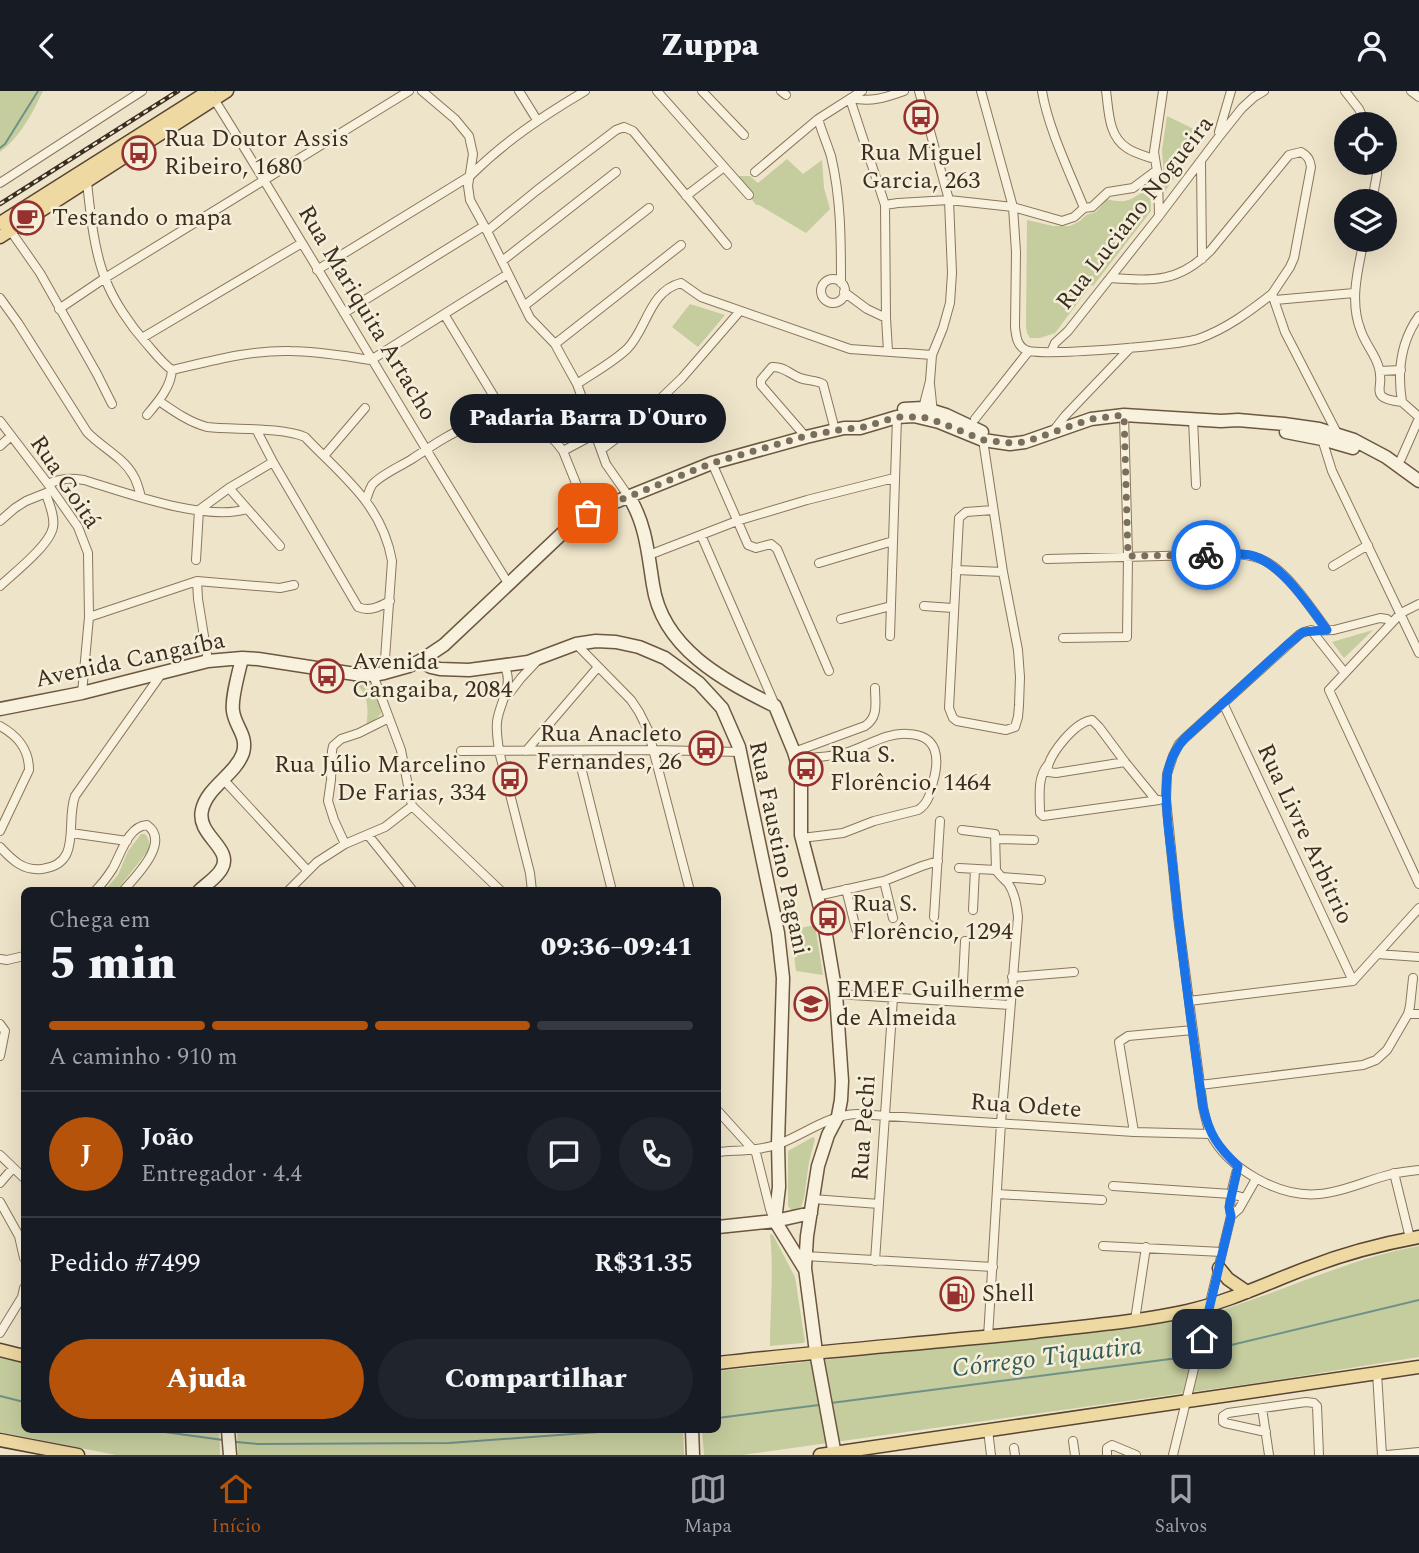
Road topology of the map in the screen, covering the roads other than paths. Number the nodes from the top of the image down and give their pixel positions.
1 (142, 91) edge
2 (227, 91) edge
3 (410, 91) edge
4 (422, 91) edge
5 (519, 91) edge
6 (585, 91) edge
7 (657, 91) edge
8 (702, 91) edge
9 (862, 91) edge
10 (904, 91) edge
11 (919, 91) edge
12 (981, 91) edge
13 (1042, 91) edge
14 (1106, 91) edge
15 (1163, 91) edge
16 (1231, 91) edge
17 (1264, 91) edge
18 (1344, 91) edge
19 (1411, 91) edge
20 (884, 94) edge
21 (212, 95) edge
22 (1419, 97) edge
23 (851, 98) junction
24 (1360, 112) edge
25 (537, 120) junction
26 (818, 120) junction
27 (744, 135) dead end
28 (1218, 138) junction
29 (1154, 159) junction
30 (1201, 160) junction
31 (93, 164) junction
32 (724, 167) junction
33 (1157, 170) junction
34 (616, 172) dead end
35 (755, 172) dead end
36 (470, 176) junction
37 (264, 179) junction
38 (87, 182) junction
39 (0, 183) edge
40 (748, 195) dead end
41 (686, 196) junction
42 (949, 200) junction
43 (885, 205) junction
44 (1013, 207) junction
45 (649, 208) dead end
46 (1084, 208) junction
47 (1159, 216) junction
48 (486, 228) junction
49 (3, 230) edge
50 (302, 243) junction
51 (681, 245) dead end
52 (727, 245) dead end
53 (1362, 252) edge
54 (1202, 259) junction
55 (502, 261) junction
56 (317, 269) junction
57 (508, 274) junction
58 (105, 278) junction
59 (1110, 278) junction
60 (841, 283) junction
61 (844, 292) junction
62 (1354, 293) junction
63 (1273, 297) junction
64 (0, 298) edge
65 (524, 306) junction
66 (59, 309) junction
67 (740, 311) junction
68 (344, 313) junction
69 (444, 314) junction
70 (1419, 316) edge
71 (886, 318) junction
72 (142, 338) junction
73 (555, 344) junction
74 (1130, 348) junction
75 (888, 351) junction
76 (1028, 352) junction
77 (1056, 352) junction
78 (932, 355) junction
79 (371, 360) junction
80 (172, 370) junction
81 (1401, 370) junction
82 (1380, 371) junction
83 (577, 384) junction
84 (159, 401) junction
85 (1402, 402) junction
86 (112, 404) dead end
87 (365, 408) dead end
88 (928, 414) junction
89 (147, 415) dead end
90 (1124, 415) junction
91 (897, 417) junction
92 (1419, 417) edge
93 (507, 418) junction
94 (975, 419) dead end
95 (1193, 419) junction
96 (0, 421) edge
97 (839, 430) junction
98 (1054, 430) junction
99 (257, 431) junction
100 (595, 434) junction
101 (1320, 434) junction
102 (11, 436) junction
103 (806, 436) junction
104 (1036, 437) junction
105 (1340, 439) junction
106 (983, 440) junction
107 (0, 446) edge
108 (426, 450) junction
109 (600, 450) junction
110 (563, 451) junction
111 (324, 456) junction
112 (1397, 461) junction
113 (273, 462) junction
114 (712, 463) junction
115 (894, 478) junction
116 (1419, 481) edge
117 (1196, 485) dead end
118 (229, 488) junction
119 (49, 490) junction
120 (141, 497) junction
121 (629, 497) junction
122 (366, 500) junction
123 (247, 509) junction
124 (200, 510) junction
125 (993, 510) junction
126 (588, 513) junction
127 (0, 521) edge
128 (737, 521) junction
129 (701, 535) junction
130 (893, 541) junction
131 (1368, 545) junction
132 (280, 546) dead end
133 (649, 555) junction
134 (1128, 556) junction
135 (1047, 559) dead end
136 (196, 560) dead end
137 (818, 563) dead end
138 (1332, 566) dead end
139 (956, 570) junction
140 (1003, 572) junction
141 (197, 581) junction
142 (508, 583) junction
143 (294, 585) dead end
144 (0, 586) edge
145 (390, 601) junction
146 (1419, 604) edge
147 (891, 606) junction
148 (924, 606) dead end
149 (953, 608) junction
150 (1401, 613) junction
151 (89, 617) junction
152 (841, 619) dead end
153 (1391, 623) junction
154 (1327, 630) junction
155 (1311, 631) junction
156 (890, 636) dead end
157 (1063, 639) dead end
158 (576, 644) junction
159 (436, 651) junction
160 (1419, 653) edge
161 (242, 658) junction
162 (541, 658) junction
163 (699, 660) junction
164 (208, 661) junction
165 (420, 661) junction
166 (504, 666) junction
167 (598, 667) junction
168 (477, 668) junction
169 (829, 671) dead end
170 (162, 673) junction
171 (687, 673) junction
172 (1345, 673) junction
173 (379, 674) junction
174 (716, 674) junction
175 (875, 688) dead end
176 (708, 692) junction
177 (82, 693) junction
178 (1223, 703) junction
179 (501, 706) junction
180 (775, 706) junction
181 (0, 709) edge
182 (389, 717) junction
183 (0, 726) edge
184 (654, 750) junction
185 (461, 751) dead end
186 (499, 751) junction
187 (526, 751) junction
188 (577, 751) junction
189 (740, 752) junction
190 (795, 756) junction
191 (1125, 762) junction
192 (1047, 766) junction
193 (223, 779) junction
194 (1161, 799) junction
195 (412, 806) junction
196 (940, 821) dead end
197 (961, 830) dead end
198 (0, 831) edge
199 (71, 833) junction
200 (369, 835) junction
201 (802, 838) junction
202 (996, 839) junction
203 (1034, 840) dead end
204 (127, 841) junction
205 (345, 844) junction
206 (0, 847) edge
207 (938, 861) junction
208 (959, 868) dead end
209 (975, 869) junction
210 (307, 870) junction
211 (999, 874) junction
212 (1041, 880) dead end
213 (884, 881) junction
214 (1419, 884) edge
215 (211, 885) edge
216 (98, 887) edge
217 (126, 887) edge
218 (292, 887) edge
219 (410, 887) edge
220 (497, 887) edge
221 (532, 887) edge
222 (611, 887) edge
223 (689, 887) edge
224 (846, 889) junction
225 (817, 896) junction
226 (1419, 908) edge
227 (973, 911) dead end
228 (934, 917) dead end
229 (892, 918) dead end
230 (856, 929) dead end
231 (965, 941) dead end
232 (1377, 954) junction
233 (21, 957) edge
234 (1419, 957) edge
235 (0, 959) edge
236 (1074, 972) dead end
237 (1012, 977) junction
238 (1413, 978) dead end
239 (1353, 981) junction
240 (835, 994) junction
241 (893, 998) junction
242 (1189, 1001) junction
243 (962, 1002) junction
244 (1010, 1005) junction
245 (1408, 1014) junction
246 (1419, 1014) edge
247 (0, 1024) edge
248 (1193, 1030) junction
249 (0, 1056) edge
250 (1200, 1085) junction
251 (721, 1114) edge
252 (838, 1116) junction
253 (884, 1116) junction
254 (1001, 1123) junction
255 (1134, 1132) junction
256 (1211, 1134) junction
257 (778, 1144) junction
258 (753, 1149) junction
259 (721, 1152) edge
260 (0, 1155) edge
261 (1238, 1166) junction
262 (13, 1168) junction
263 (1419, 1170) edge
264 (1394, 1173) junction
265 (21, 1175) edge
266 (1256, 1179) junction
267 (0, 1182) edge
268 (1113, 1186) dead end
269 (996, 1194) junction
270 (1231, 1194) junction
271 (1245, 1198) junction
272 (813, 1199) junction
273 (1102, 1200) dead end
274 (0, 1202) edge
275 (879, 1204) junction
276 (811, 1213) junction
277 (1231, 1216) junction
278 (775, 1221) junction
279 (721, 1227) edge
280 (1415, 1237) edge
281 (21, 1245) edge
282 (1103, 1246) dead end
283 (1146, 1247) junction
284 (1222, 1252) junction
285 (875, 1261) junction
286 (805, 1262) junction
287 (993, 1267) junction
288 (1219, 1268) junction
289 (1247, 1291) junction
290 (21, 1299) edge
291 (1210, 1305) junction
292 (1135, 1320) junction
293 (0, 1333) edge
294 (988, 1337) junction
295 (0, 1350) edge
296 (816, 1352) junction
297 (21, 1355) edge
298 (721, 1363) edge
299 (1419, 1367) edge
300 (1377, 1373) junction
301 (1186, 1402) junction
302 (1262, 1408) junction
303 (988, 1430) junction
304 (1266, 1432) junction
305 (228, 1433) edge
306 (692, 1433) edge
307 (0, 1440) edge
308 (1073, 1441) dead end
309 (1419, 1452) edge
310 (834, 1454) edge
311 (78, 1455) edge
312 (230, 1455) edge
313 (693, 1455) edge
314 (820, 1455) edge
315 (991, 1455) edge
316 (1076, 1455) edge
317 (1107, 1455) edge
318 (1136, 1455) edge
319 (1173, 1455) edge
320 (1269, 1455) edge
321 (1320, 1455) edge
322 (1385, 1455) edge

1 - 39 street
2 - 21 main road
3 - 37 street
4 - 36 street
5 - 25 street
6 - 25 street
7 - 32 street
8 - 27 street
9 - 23 street
10 - 20 street
11 - 42 street
12 - 44 street
13 - 46 street
14 - 29 street
15 - 29 street
16 - 28 street
17 - 28 street, Rua Luciano Nogueira
18 - 24 street
19 - 22 street
20 - 23 street
21 - 31 main road
21 - 37 street, Rua Mariquita Artacho
21 - 38 main road
23 - 26 street
23 - 43 street
25 - 36 street
26 - 35 street
26 - 60 street
28 - 30 street, Rua Luciano Nogueira
29 - 33 street
30 - 47 street, Rua Luciano Nogueira
30 - 54 street
31 - 38 main road
31 - 49 main road
32 - 40 street
32 - 41 street
33 - 46 street
33 - 47 street
34 - 55 street
36 - 48 street
36 - 56 street
37 - 50 street, Rua Mariquita Artacho
37 - 58 street
38 - 49 main road
38 - 58 street
41 - 48 street
41 - 52 street
42 - 43 street
42 - 44 street
42 - 78 street
43 - 71 street
44 - 46 street
44 - 76 street
45 - 65 street
47 - 59 street, Rua Luciano Nogueira
48 - 55 street
48 - 68 street
49 - 66 street
50 - 56 street, Rua Mariquita Artacho
50 - 72 street
51 - 73 street
53 - 62 street
54 - 59 street
54 - 63 street
55 - 57 street
56 - 68 street, Rua Mariquita Artacho
57 - 65 street
57 - 69 street
58 - 66 street
58 - 72 street
59 - 77 street, Rua Luciano Nogueira
60 - 61 street
60 - 61 street
61 - 71 street
62 - 63 street
62 - 82 street
63 - 74 street
63 - 105 street
64 - 120 street
65 - 73 street
66 - 86 street
67 - 75 street
67 - 83 street
67 - 109 street
68 - 79 street, Rua Mariquita Artacho
69 - 79 street
69 - 93 street
70 - 81 street
71 - 75 street
72 - 80 street
73 - 83 street
74 - 77 street
74 - 98 street
75 - 78 street
76 - 77 street
76 - 94 street
78 - 88 street
79 - 80 street
79 - 108 street, Rua Mariquita Artacho
80 - 84 street
81 - 82 street
81 - 85 street
82 - 85 street
83 - 100 street
84 - 89 street
84 - 99 street
85 - 92 street
87 - 111 street
88 - 91 street
88 - 97 street
88 - 104 street
88 - 106 street
90 - 95 street
90 - 98 street
90 - 134 street
91 - 97 street
91 - 115 street
92 - 112 street
93 - 108 street
93 - 110 street
95 - 101 street
95 - 117 street
96 - 102 street, Rua Goitá
97 - 103 street
97 - 103 street
98 - 104 street
99 - 111 street
99 - 113 street
100 - 109 street
100 - 110 street
101 - 105 street
101 - 131 street
102 - 107 street
102 - 119 street, Rua Goitá
103 - 114 street
104 - 106 street
105 - 112 street
106 - 125 street
108 - 122 street
108 - 142 street, Rua Mariquita Artacho
109 - 121 street
110 - 126 street
111 - 122 street
112 - 116 street
113 - 118 street
113 - 145 street
114 - 121 street
114 - 128 street
115 - 128 street
115 - 130 street
118 - 123 street
118 - 124 street
119 - 120 street
119 - 127 street
119 - 144 street
119 - 151 street, Rua Goitá
120 - 124 street
121 - 126 street, Avenida Cangaíba
121 - 133 street
122 - 145 street
123 - 124 street
123 - 132 street
124 - 136 street
125 - 139 street
125 - 140 street
126 - 142 street, Avenida Cangaíba
128 - 129 street
128 - 169 street
129 - 133 street
129 - 180 street
130 - 137 street
130 - 147 street
131 - 138 street
131 - 150 street
133 - 163 street
134 - 135 street
134 - 154 street
134 - 157 street
139 - 140 street
139 - 149 street
140 - 149 street
141 - 143 street
141 - 151 street
141 - 164 street
142 - 159 street, Avenida Cangaíba
145 - 173 street
146 - 150 street
147 - 152 street
147 - 156 street
148 - 149 street
150 - 153 street
150 - 160 street
151 - 177 street, Rua Goitá
153 - 154 street
153 - 172 street
154 - 155 street
155 - 172 street
155 - 178 street
158 - 162 street, Rua Faustino Pagani
158 - 167 street
158 - 171 street, Rua Faustino Pagani
159 - 165 street, Avenida Cangaíba
159 - 168 street, Rua Faustino Pagani
161 - 164 street, Avenida Cangaíba
161 - 173 street, Avenida Cangaíba
161 - 193 street
162 - 166 street, Rua Faustino Pagani
162 - 179 street
163 - 171 street
163 - 174 street
164 - 170 street, Avenida Cangaíba
165 - 168 street, Rua Faustino Pagani
165 - 173 street, Avenida Cangaíba
166 - 168 street, Rua Faustino Pagani
166 - 179 street
167 - 184 street
167 - 187 street
170 - 177 street, Avenida Cangaíba
170 - 199 street
171 - 176 street, Rua Faustino Pagani
172 - 214 street
173 - 182 street
174 - 176 street
174 - 180 street
175 - 190 street
176 - 189 street, Rua Faustino Pagani
177 - 181 street, Avenida Cangaíba
178 - 194 street
178 - 239 street, Rua Livre Arbitrio
179 - 186 street
180 - 190 street
182 - 195 street
182 - 205 street
183 - 198 street
184 - 188 street
184 - 189 street
184 - 223 street
185 - 186 street
186 - 187 street
186 - 221 street
187 - 188 street
188 - 222 street
189 - 257 street, Rua Faustino Pagani
190 - 201 street
190 - 201 street
191 - 192 street
191 - 192 street
191 - 194 street
192 - 194 street
193 - 210 street
193 - 215 street
194 - 242 street
195 - 200 street
195 - 220 street
196 - 207 street
197 - 202 street
199 - 204 street
199 - 206 street
200 - 205 street
200 - 219 street
201 - 225 street
202 - 203 street
202 - 211 street
204 - 216 street
204 - 217 street
205 - 210 street
207 - 213 street
207 - 228 street
208 - 209 street
209 - 211 street
209 - 227 street
210 - 218 street
211 - 212 street
211 - 237 street
213 - 224 street
213 - 229 street
224 - 225 street
224 - 230 street
225 - 240 street
226 - 232 street
231 - 243 street
232 - 234 street
232 - 239 street
233 - 235 street
236 - 237 street
237 - 244 street
238 - 245 street
239 - 242 street
240 - 241 street
240 - 252 street
241 - 243 street
241 - 253 street, Rua Pechi
242 - 248 street
243 - 244 street
244 - 254 street
245 - 246 street
245 - 250 street
247 - 249 street
248 - 250 street
248 - 255 street
250 - 256 street
251 - 258 street
252 - 253 street, Rua Odete
252 - 257 street
252 - 272 street
253 - 254 street, Rua Odete
253 - 275 street, Rua Pechi
254 - 255 street, Rua Odete
254 - 269 street
255 - 256 street, Rua Odete
256 - 261 street
257 - 258 street
257 - 278 street, Rua Faustino Pagani
258 - 259 street
258 - 278 street
260 - 262 street
261 - 266 street
261 - 270 street
262 - 265 street
262 - 267 street
263 - 264 street
264 - 266 street
264 - 280 street
266 - 271 street
268 - 270 street
269 - 273 street
269 - 287 street
270 - 271 street
270 - 277 street
271 - 277 street
272 - 275 street
272 - 276 street
274 - 281 street
275 - 285 street, Rua Pechi
276 - 278 street
276 - 286 street
277 - 284 street
278 - 279 street
278 - 286 street
280 - 289 main road
282 - 283 street
283 - 284 street
283 - 292 street
284 - 288 street
285 - 286 street
285 - 287 street
286 - 296 street
287 - 294 street
288 - 289 main road
288 - 291 street
289 - 291 main road
290 - 293 street
291 - 292 main road
291 - 301 street
292 - 294 main road
294 - 296 main road
295 - 297 main road
296 - 298 main road
296 - 310 street
299 - 300 main road
300 - 301 main road
300 - 322 street
301 - 303 main road
301 - 319 street
302 - 304 street
302 - 304 street
302 - 321 street
303 - 310 main road
303 - 315 street
304 - 320 street
305 - 312 street
306 - 313 street
307 - 311 main road
308 - 316 street
309 - 322 street
310 - 314 main road
317 - 318 street

